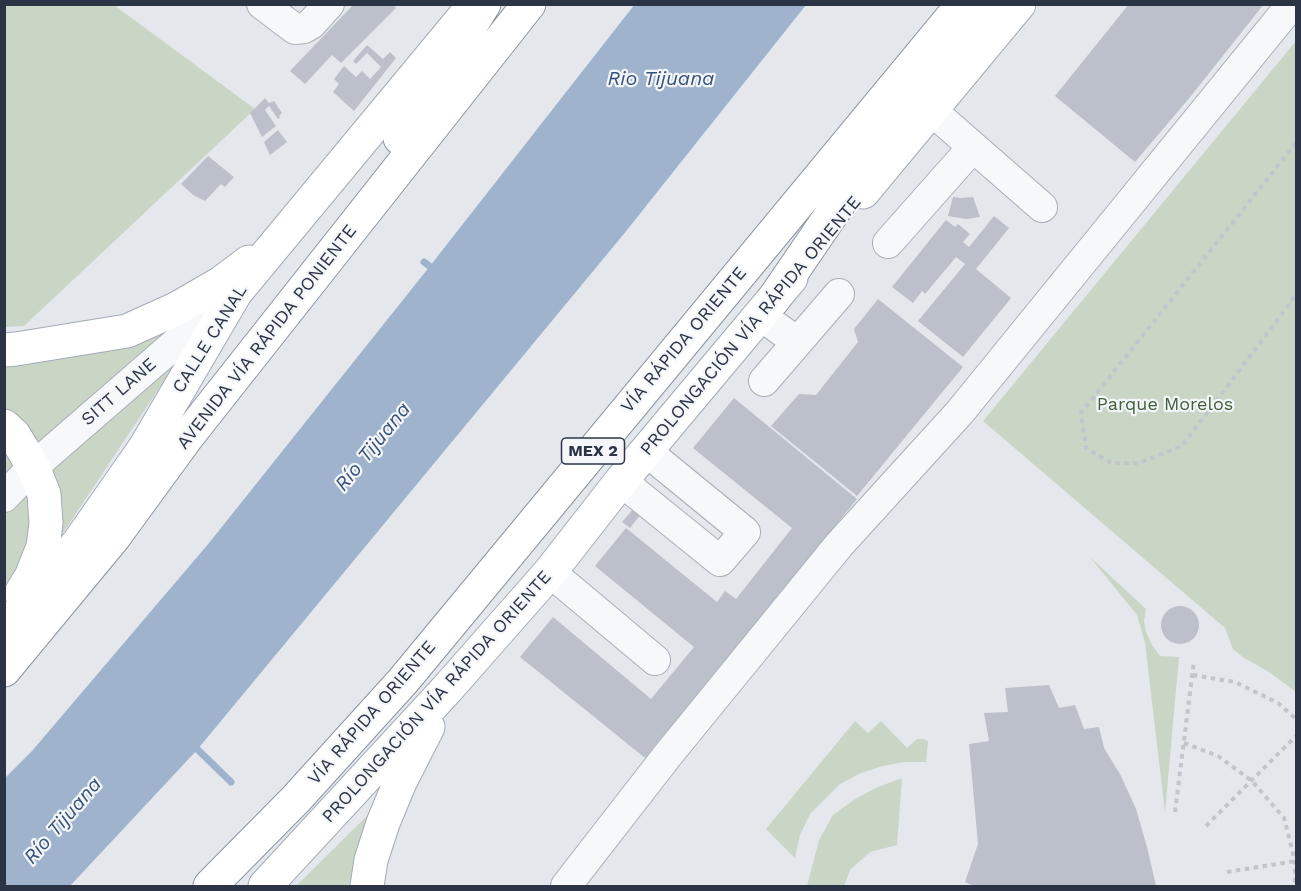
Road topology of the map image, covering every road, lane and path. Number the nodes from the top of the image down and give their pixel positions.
1 (262, 4) edge
2 (330, 4) edge
3 (474, 4) edge
4 (484, 4) edge
5 (529, 4) edge
6 (963, 4) edge
7 (988, 4) edge
8 (1019, 4) edge
9 (1292, 4) edge
10 (931, 110) junction
11 (1296, 143) edge
12 (973, 147) junction
13 (1042, 207) dead end
14 (278, 242) junction
15 (888, 243) dead end
16 (309, 283) junction
17 (236, 292) junction
18 (839, 294) dead end
19 (1296, 295) edge
20 (767, 307) junction
21 (797, 342) junction
22 (4, 350) edge
23 (764, 381) dead end
24 (4, 426) edge
25 (646, 452) junction
26 (33, 467) junction
27 (621, 481) junction
28 (4, 496) edge
29 (550, 572) junction
30 (4, 617) edge
31 (4, 627) edge
32 (655, 660) dead end
33 (1194, 662) dead end
34 (4, 670) edge
35 (1193, 675) junction
36 (447, 689) junction
37 (1296, 719) edge
38 (1296, 736) edge
39 (1184, 743) junction
40 (1252, 781) junction
41 (1175, 812) dead end
42 (1206, 826) dead end
43 (1296, 861) edge
44 (1227, 872) dead end
45 (210, 886) edge
46 (265, 886) edge
47 (367, 886) edge
48 (566, 886) edge
49 (1295, 886) edge

1 - 2 street
3 - 14 main road, CALLE CANAL
4 - 16 main road
5 - 16 main road, AVENIDA VÍA RÁPIDA PONIENTE
6 - 45 main road, VÍA RÁPIDA ORIENTE / MEX 2
7 - 20 main road
8 - 10 main road, PROLONGACIÓN VÍA RÁPIDA ORIENTE
9 - 48 street
10 - 12 street
10 - 20 main road, PROLONGACIÓN VÍA RÁPIDA ORIENTE
11 - 19 path
12 - 13 street
12 - 15 street
14 - 17 main road, CALLE CANAL
14 - 22 main road
16 - 34 main road, AVENIDA VÍA RÁPIDA PONIENTE
17 - 26 street, SITT LANE
17 - 31 main road, CALLE CANAL
18 - 21 street
20 - 21 street
20 - 25 main road, PROLONGACIÓN VÍA RÁPIDA ORIENTE
21 - 23 street
24 - 26 main road
25 - 27 main road, PROLONGACIÓN VÍA RÁPIDA ORIENTE
25 - 27 street
26 - 28 street, SITT LANE
26 - 30 main road
27 - 29 main road, PROLONGACIÓN VÍA RÁPIDA ORIENTE
29 - 32 street
29 - 36 main road, PROLONGACIÓN VÍA RÁPIDA ORIENTE
33 - 35 path
35 - 37 path
35 - 39 path
36 - 46 main road, PROLONGACIÓN VÍA RÁPIDA ORIENTE
36 - 47 main road
38 - 40 path
39 - 40 path
39 - 41 path
40 - 42 path
40 - 43 path
43 - 44 path
43 - 49 path

